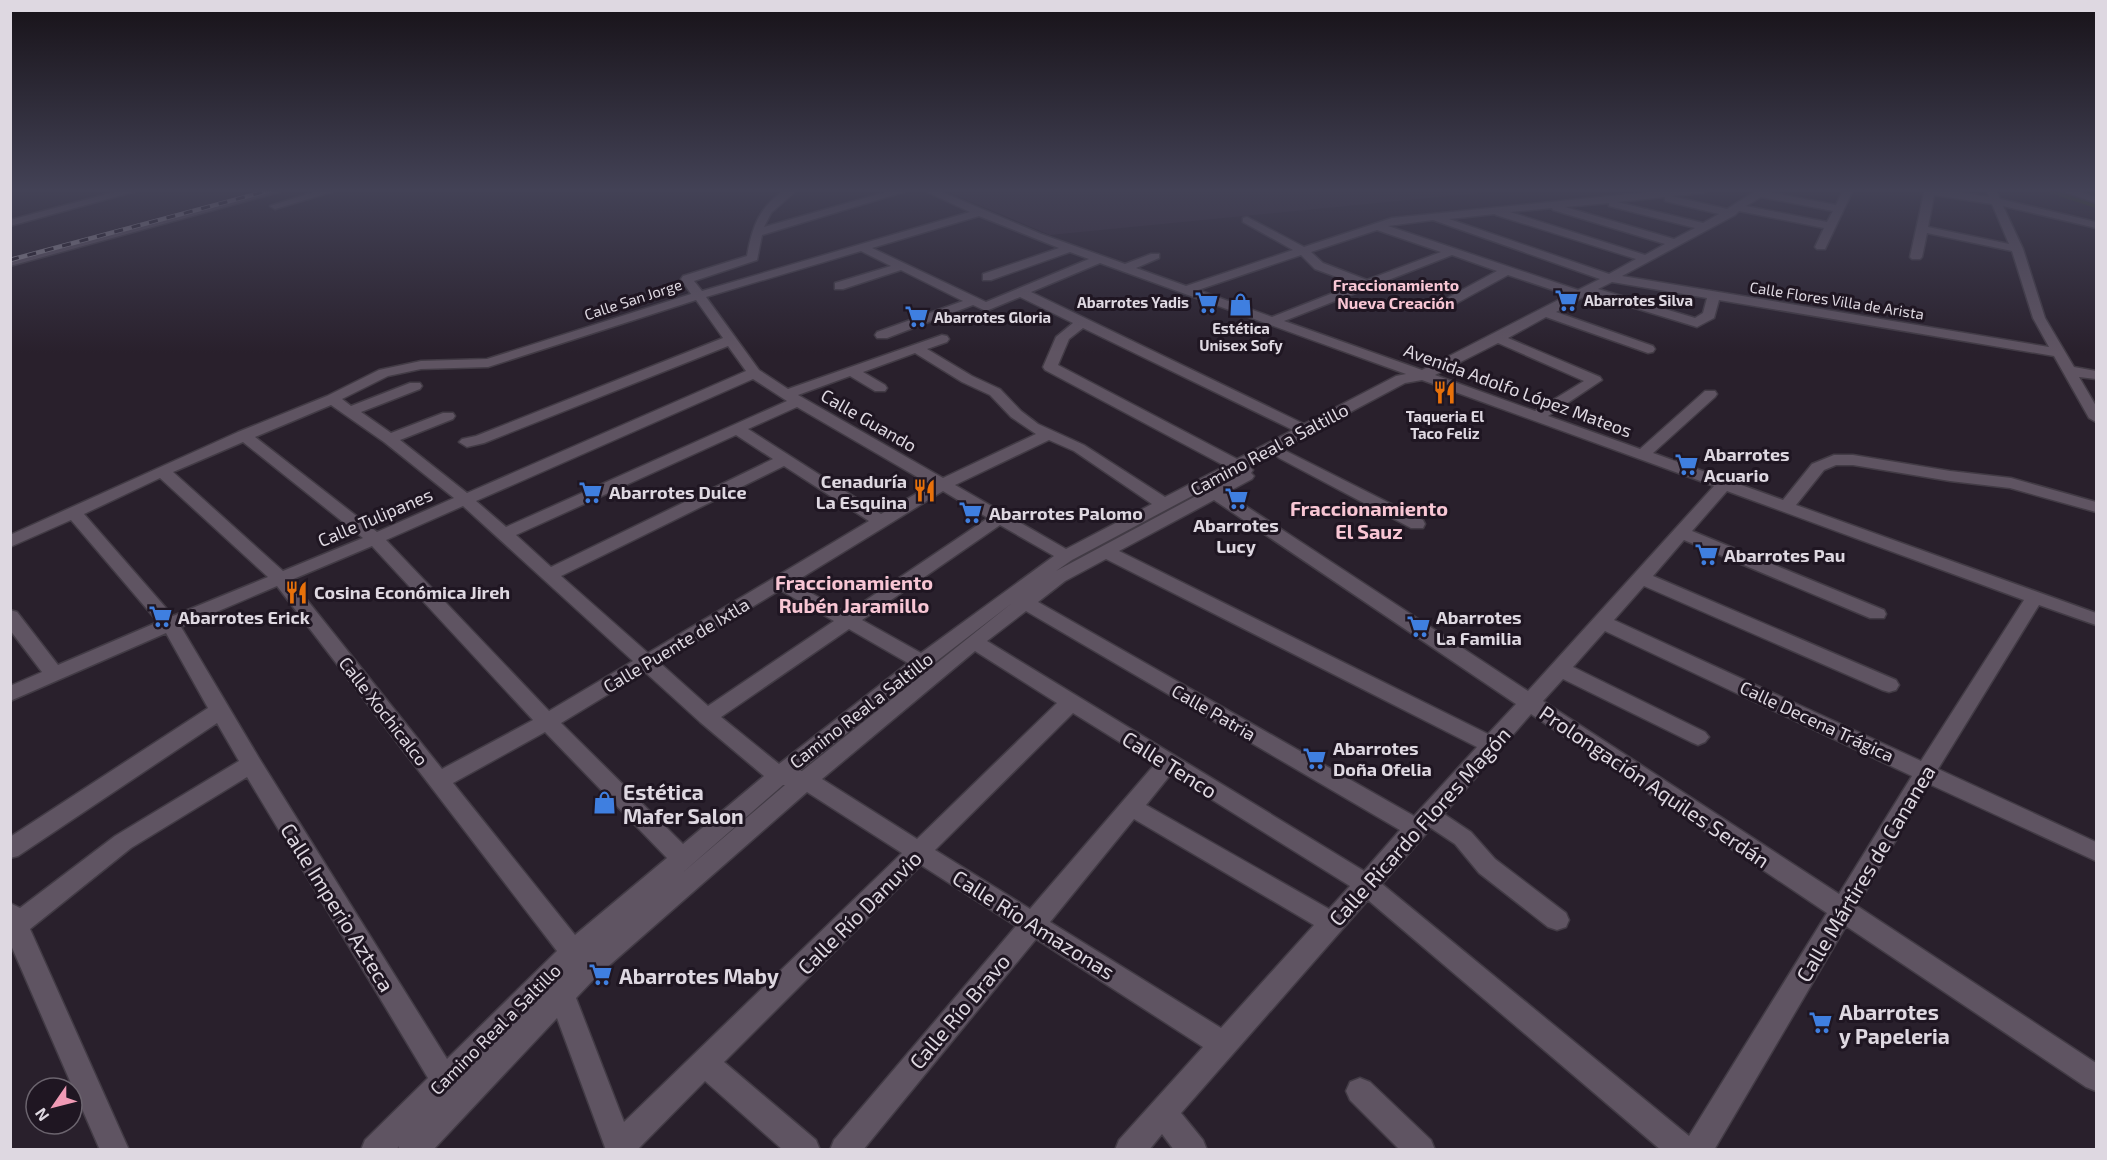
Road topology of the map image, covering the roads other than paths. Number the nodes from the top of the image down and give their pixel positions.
1 (80, 244) edge
2 (755, 244) edge
3 (872, 244) edge
4 (1060, 244) edge
5 (1292, 244) edge
6 (1320, 244) edge
7 (1433, 244) edge
8 (1512, 244) edge
9 (1599, 244) edge
10 (1673, 244) edge
11 (1822, 244) edge
12 (1919, 244) edge
13 (1994, 244) edge
14 (2015, 244) edge
15 (862, 247) junction
16 (1821, 247) dead end
17 (1070, 248) junction
18 (2017, 249) junction
19 (1303, 250) junction
20 (1453, 251) junction
21 (1290, 255) junction
22 (1155, 256) dead end
23 (1916, 257) dead end
24 (1099, 259) junction
25 (1647, 259) junction
26 (10, 263) edge
27 (902, 266) junction
28 (1319, 266) junction
29 (1125, 268) junction
30 (1507, 270) junction
31 (987, 277) dead end
32 (1610, 278) junction
33 (1369, 285) junction
34 (839, 286) dead end
35 (1185, 290) junction
36 (1020, 292) junction
37 (1583, 292) junction
38 (700, 295) junction
39 (1713, 297) junction
40 (1453, 300) dead end
41 (973, 301) junction
42 (1546, 313) junction
43 (1272, 321) junction
44 (1083, 322) junction
45 (882, 335) dead end
46 (1498, 338) junction
47 (942, 339) dead end
48 (730, 340) junction
49 (916, 348) junction
50 (1648, 349) dead end
51 (2060, 353) junction
52 (852, 371) junction
53 (2070, 371) junction
54 (754, 373) junction
55 (2097, 375) edge
56 (1422, 376) junction
57 (415, 386) dead end
58 (880, 388) dead end
59 (1710, 394) dead end
60 (792, 398) junction
61 (332, 399) junction
62 (351, 411) junction
63 (448, 416) dead end
64 (1536, 417) junction
65 (2097, 418) edge
66 (737, 429) junction
67 (1304, 430) junction
68 (1049, 434) junction
69 (243, 435) junction
70 (389, 439) junction
71 (467, 442) dead end
72 (1284, 455) junction
73 (1641, 456) junction
74 (785, 459) junction
75 (1245, 470) junction
76 (162, 471) junction
77 (942, 485) junction
78 (1724, 486) junction
79 (1214, 494) junction
80 (465, 499) junction
81 (1165, 505) junction
82 (2097, 507) edge
83 (1785, 508) junction
84 (73, 512) junction
85 (999, 518) junction
86 (882, 522) junction
87 (1417, 524) dead end
88 (1682, 533) junction
89 (505, 534) junction
90 (375, 539) junction
91 (10, 542) edge
92 (1105, 551) junction
93 (1066, 556) junction
94 (550, 574) junction
95 (1642, 578) junction
96 (281, 579) junction
97 (780, 584) junction
98 (2035, 597) junction
99 (1018, 599) junction
100 (1877, 614) dead end
101 (10, 616) edge
102 (2097, 619) edge
103 (846, 620) junction
104 (1602, 622) junction
105 (170, 624) junction
106 (974, 642) junction
107 (922, 662) junction
108 (647, 663) junction
109 (1560, 669) junction
110 (55, 675) junction
111 (1889, 685) dead end
112 (10, 694) edge
113 (1071, 702) junction
114 (1530, 702) junction
115 (221, 710) junction
116 (707, 717) junction
117 (547, 722) junction
118 (1698, 737) dead end
119 (1492, 745) junction
120 (1168, 763) junction
121 (251, 764) junction
122 (1926, 771) junction
123 (779, 776) junction
124 (806, 780) junction
125 (438, 781) junction
126 (1130, 806) junction
127 (1423, 822) junction
128 (10, 849) edge
129 (920, 852) junction
130 (2097, 852) edge
131 (682, 858) junction
132 (1367, 885) junction
133 (1842, 911) junction
134 (1557, 920) dead end
135 (12, 923) edge
136 (1032, 923) junction
137 (1332, 923) junction
138 (573, 952) junction
139 (587, 969) junction
140 (554, 985) junction
141 (1224, 1045) junction
142 (705, 1063) junction
143 (2097, 1078) edge
144 (444, 1079) junction
145 (1360, 1091) dead end
146 (460, 1100) junction
147 (1163, 1113) junction
148 (620, 1148) edge
149 (115, 1149) edge
150 (375, 1149) edge
151 (412, 1149) edge
152 (806, 1149) edge
153 (844, 1149) edge
154 (1129, 1149) edge
155 (1193, 1149) edge
156 (1421, 1149) edge
157 (1684, 1149) edge
158 (1697, 1149) edge

1 - 26 street
2 - 38 street, Calle Guando
3 - 15 street, Calle San Jorge
4 - 17 street, Avenida Adolfo López Mateos
5 - 19 street
6 - 19 street
7 - 20 street
8 - 32 street, Calle Flores Villa de Arista
9 - 25 street
10 - 25 street, Camino Real a Saltillo
11 - 16 street
12 - 23 street
13 - 18 street
14 - 18 street
15 - 27 street
15 - 38 street, Calle San Jorge
17 - 24 street, Avenida Adolfo López Mateos
17 - 31 street
18 - 51 street
19 - 21 street
19 - 28 street
20 - 30 street
20 - 33 street
21 - 28 street
21 - 35 street
22 - 29 street
24 - 29 street, Avenida Adolfo López Mateos
24 - 36 street
25 - 32 street, Camino Real a Saltillo
27 - 34 street
27 - 41 street
28 - 33 street
29 - 35 street, Avenida Adolfo López Mateos
30 - 37 street
30 - 40 street
32 - 37 street, Camino Real a Saltillo
32 - 39 street, Calle Flores Villa de Arista
33 - 43 street
35 - 43 street, Avenida Adolfo López Mateos
36 - 41 street
36 - 44 street
37 - 39 street
37 - 42 street, Camino Real a Saltillo
38 - 48 street, Calle Guando
38 - 61 street, Calle San Jorge
39 - 51 street, Calle Flores Villa de Arista
41 - 45 street
42 - 46 street, Camino Real a Saltillo
42 - 50 street
43 - 56 street, Avenida Adolfo López Mateos
44 - 67 street
44 - 75 street
46 - 56 street, Camino Real a Saltillo
46 - 64 street
47 - 49 street
48 - 54 street, Calle Guando
48 - 71 street
49 - 52 street
49 - 68 street
51 - 53 street
52 - 58 street
52 - 60 street
53 - 55 street
53 - 65 street
54 - 60 street, Calle Guando
54 - 80 street, Calle Tulipanes
56 - 64 street, Avenida Adolfo López Mateos
56 - 67 street, Camino Real a Saltillo
56 - 72 street, Camino Real a Saltillo
57 - 62 street
59 - 73 street
60 - 66 street
60 - 77 street, Calle Guando
61 - 62 street
61 - 69 street, Calle San Jorge
62 - 70 street
63 - 70 street
64 - 73 street, Avenida Adolfo López Mateos
66 - 74 street
66 - 89 street
67 - 75 street, Camino Real a Saltillo
68 - 77 street, Calle Puente de Ixtla
68 - 81 street
69 - 76 street, Calle San Jorge
69 - 90 street
70 - 80 street
72 - 75 street, Camino Real a Saltillo
72 - 87 street
73 - 78 street, Avenida Adolfo López Mateos
74 - 86 street
74 - 94 street
75 - 79 street, Camino Real a Saltillo
75 - 81 street, Camino Real a Saltillo
76 - 84 street, Calle San Jorge
76 - 96 street, Calle Xochicalco
77 - 85 street, Calle Guando
77 - 86 street, Calle Puente de Ixtla
78 - 83 street, Avenida Adolfo López Mateos
78 - 88 street, Calle Ricardo Flores Magón
79 - 92 street, Camino Real a Saltillo
79 - 114 street, Prolongación Aquiles Serdán
80 - 89 street
80 - 90 street, Calle Tulipanes
81 - 93 street, Camino Real a Saltillo
82 - 83 street
83 - 98 street, Avenida Adolfo López Mateos
84 - 91 street, Calle San Jorge
84 - 105 street, Calle Imperio Azteca
85 - 93 street, Calle Guando
85 - 103 street
86 - 97 street, Calle Puente de Ixtla
88 - 95 street, Calle Ricardo Flores Magón
88 - 100 street
89 - 94 street
90 - 96 street, Calle Tulipanes
90 - 117 street
92 - 99 street, Camino Real a Saltillo
92 - 119 street
93 - 99 street, Camino Real a Saltillo
94 - 108 street
95 - 104 street, Calle Ricardo Flores Magón
95 - 111 street
96 - 105 street, Calle Tulipanes
96 - 125 street, Calle Xochicalco
97 - 103 street
97 - 108 street, Calle Puente de Ixtla
98 - 102 street, Avenida Adolfo López Mateos
98 - 122 street, Calle Mártires de Cananea
99 - 106 street, Camino Real a Saltillo
99 - 107 street, Camino Real a Saltillo
99 - 127 street, Calle Patria
101 - 110 street
103 - 107 street
103 - 116 street
104 - 109 street, Calle Ricardo Flores Magón
104 - 122 street, Calle Decena Trágica
105 - 110 street, Calle Tulipanes
105 - 115 street, Calle Imperio Azteca
106 - 113 street, Calle Tenco
106 - 124 street, Camino Real a Saltillo
107 - 123 street, Camino Real a Saltillo
108 - 116 street
108 - 117 street, Calle Puente de Ixtla
109 - 114 street, Calle Ricardo Flores Magón
109 - 118 street
110 - 112 street, Calle Tulipanes
113 - 120 street, Calle Tenco
113 - 129 street, Calle Río Danuvio
114 - 119 street, Calle Ricardo Flores Magón
114 - 133 street, Prolongación Aquiles Serdán
115 - 121 street, Calle Imperio Azteca
115 - 128 street
116 - 123 street
117 - 125 street, Calle Puente de Ixtla
117 - 131 street
119 - 127 street, Calle Ricardo Flores Magón
120 - 126 street, Calle Río Bravo
120 - 132 street, Calle Tenco
121 - 135 street
121 - 144 street, Calle Imperio Azteca
122 - 130 street, Calle Decena Trágica
122 - 133 street, Calle Mártires de Cananea
123 - 124 street, Calle Río Amazonas
123 - 131 street, Camino Real a Saltillo
124 - 129 street, Calle Río Amazonas
124 - 139 street, Camino Real a Saltillo
125 - 138 street, Calle Xochicalco
126 - 136 street, Calle Río Bravo
126 - 137 street
127 - 132 street, Calle Ricardo Flores Magón
127 - 134 street, Calle Patria
129 - 136 street, Calle Río Amazonas
129 - 142 street, Calle Río Danuvio
131 - 138 street, Camino Real a Saltillo
132 - 137 street, Calle Ricardo Flores Magón
132 - 157 street, Calle Tenco
133 - 143 street, Prolongación Aquiles Serdán
133 - 158 street, Calle Mártires de Cananea
135 - 149 street
136 - 141 street, Calle Río Amazonas
136 - 153 street, Calle Río Bravo
137 - 141 street, Calle Ricardo Flores Magón
138 - 139 street, Calle Xochicalco
138 - 140 street, Camino Real a Saltillo
139 - 140 street, Camino Real a Saltillo
140 - 144 street, Camino Real a Saltillo
140 - 146 street, Camino Real a Saltillo
140 - 148 street
141 - 147 street, Calle Ricardo Flores Magón
142 - 148 street, Calle Río Danuvio
142 - 152 street
144 - 146 street, Calle Imperio Azteca
144 - 150 street, Camino Real a Saltillo
145 - 156 street
146 - 151 street, Camino Real a Saltillo
147 - 154 street, Calle Ricardo Flores Magón
147 - 155 street

